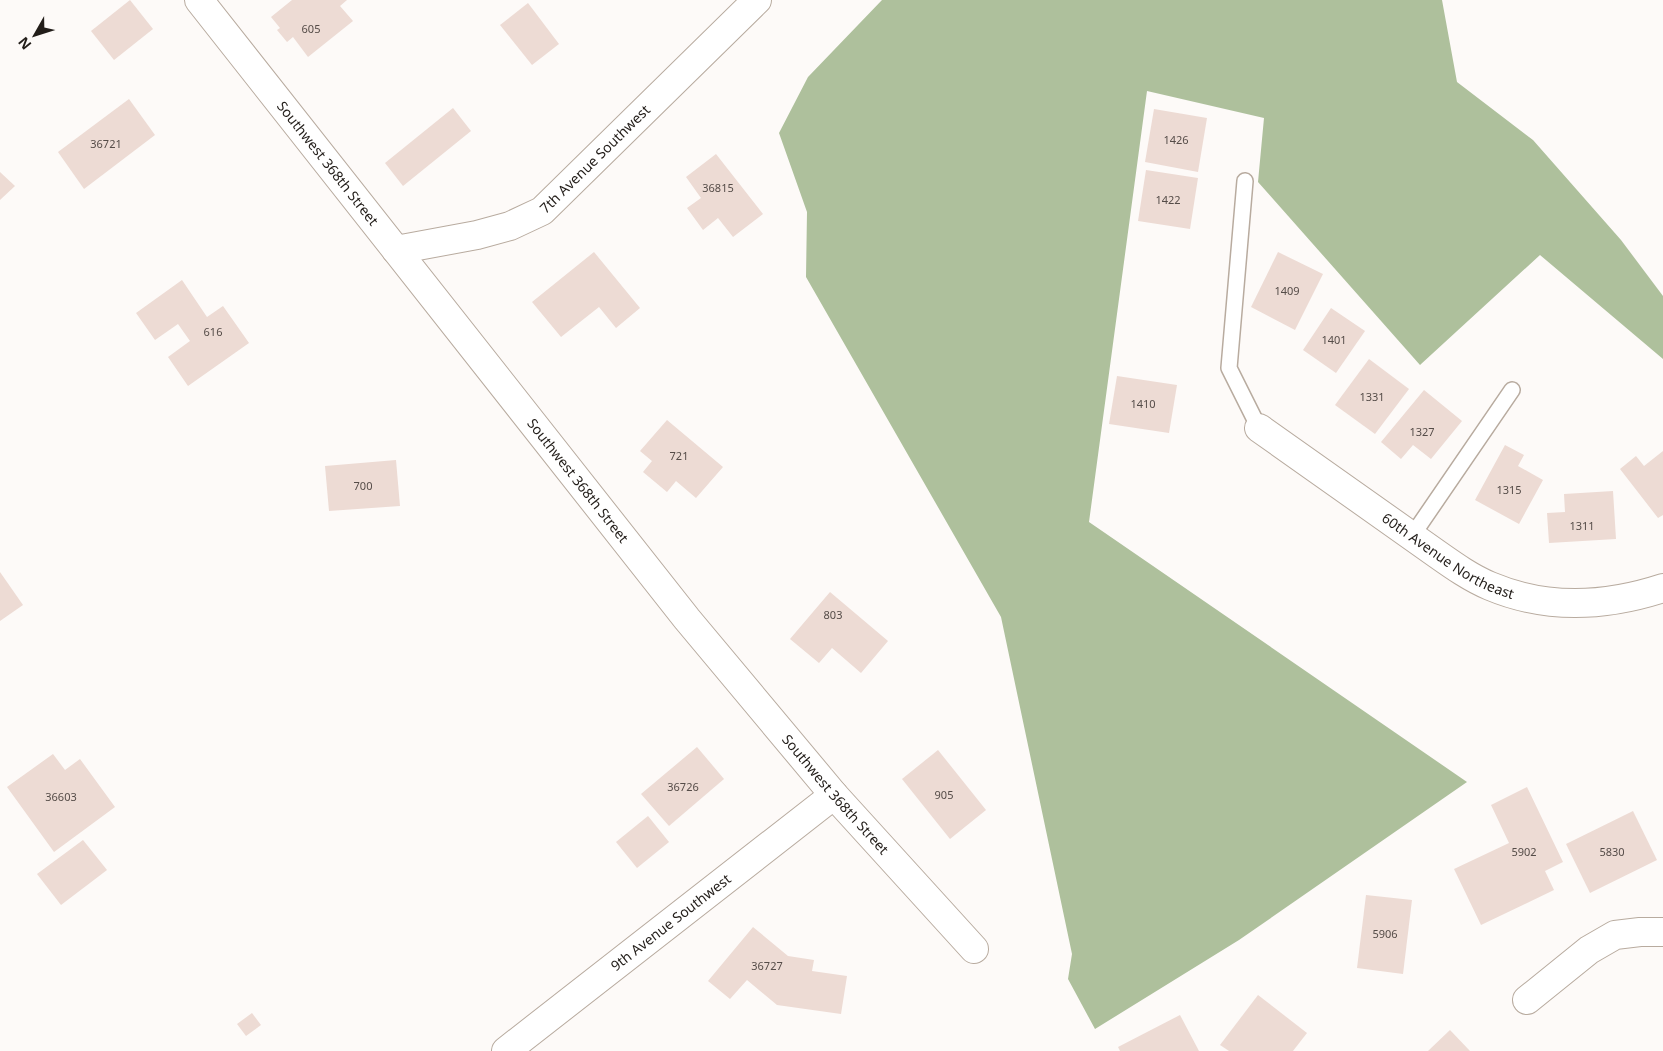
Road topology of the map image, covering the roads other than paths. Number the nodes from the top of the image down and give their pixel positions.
1 (199, 0) edge
2 (757, 0) edge
3 (1245, 181) dead end
4 (396, 250) junction
5 (1512, 390) dead end
6 (1259, 428) joint
7 (1412, 536) junction
8 (1663, 588) edge
9 (834, 795) junction
10 (1663, 932) edge
11 (974, 949) dead end
12 (1526, 1000) dead end
13 (506, 1051) edge

1 - 4 street, Southwest 368th Street
2 - 4 street, 7th Avenue Southwest
3 - 6 lane
4 - 9 street, Southwest 368th Street
5 - 7 lane
6 - 7 street, 60th Avenue Northeast
7 - 8 street, 60th Avenue Northeast
9 - 11 street, Southwest 368th Street
9 - 13 street, 9th Avenue Southwest
10 - 12 street

